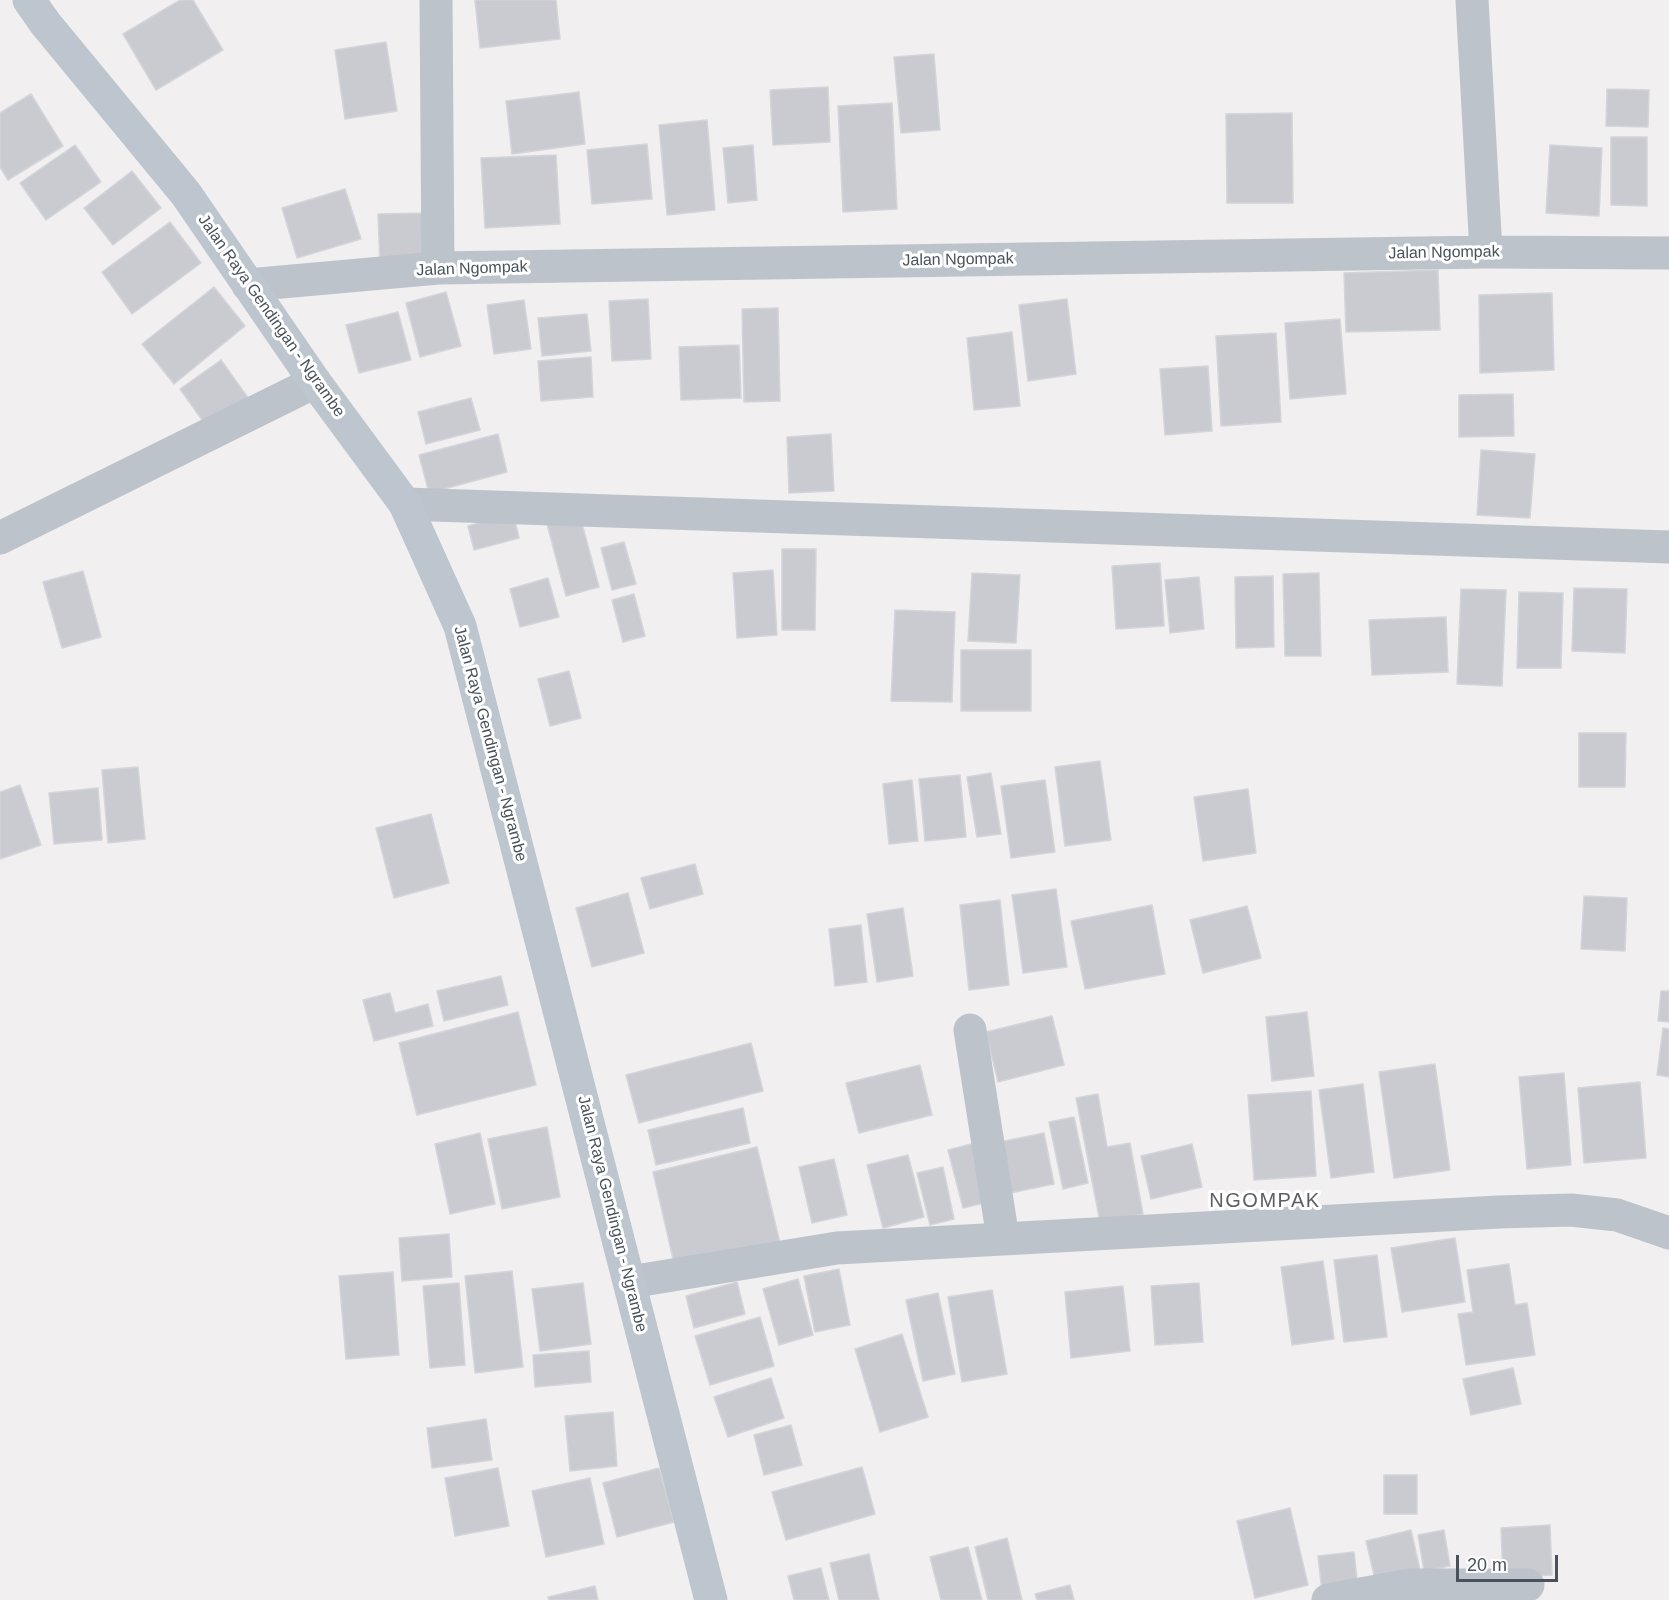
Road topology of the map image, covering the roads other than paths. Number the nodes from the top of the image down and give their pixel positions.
1 (29, 0) edge
2 (436, 0) edge
3 (1472, 0) edge
4 (1486, 252) junction
5 (1669, 253) edge
6 (438, 268) junction
7 (248, 285) junction
8 (315, 382) junction
9 (405, 504) junction
10 (0, 538) edge
11 (1669, 547) edge
12 (970, 1030) dead end
13 (1669, 1233) edge
14 (1003, 1238) junction
15 (630, 1282) junction
16 (1528, 1585) dead end
17 (711, 1600) edge
18 (1328, 1600) edge

1 - 7 main road, Jalan Raya Gendingan - Ngrambe
2 - 6 street
3 - 4 street
4 - 5 street, Jalan Ngompak
4 - 6 street, Jalan Ngompak
6 - 7 street, Jalan Ngompak
7 - 8 main road, Jalan Raya Gendingan - Ngrambe
8 - 9 main road, Jalan Raya Gendingan - Ngrambe
8 - 10 street
9 - 11 street
9 - 15 main road, Jalan Raya Gendingan - Ngrambe
12 - 14 street
13 - 14 street
14 - 15 street
15 - 17 main road, Jalan Raya Gendingan - Ngrambe
16 - 18 street

